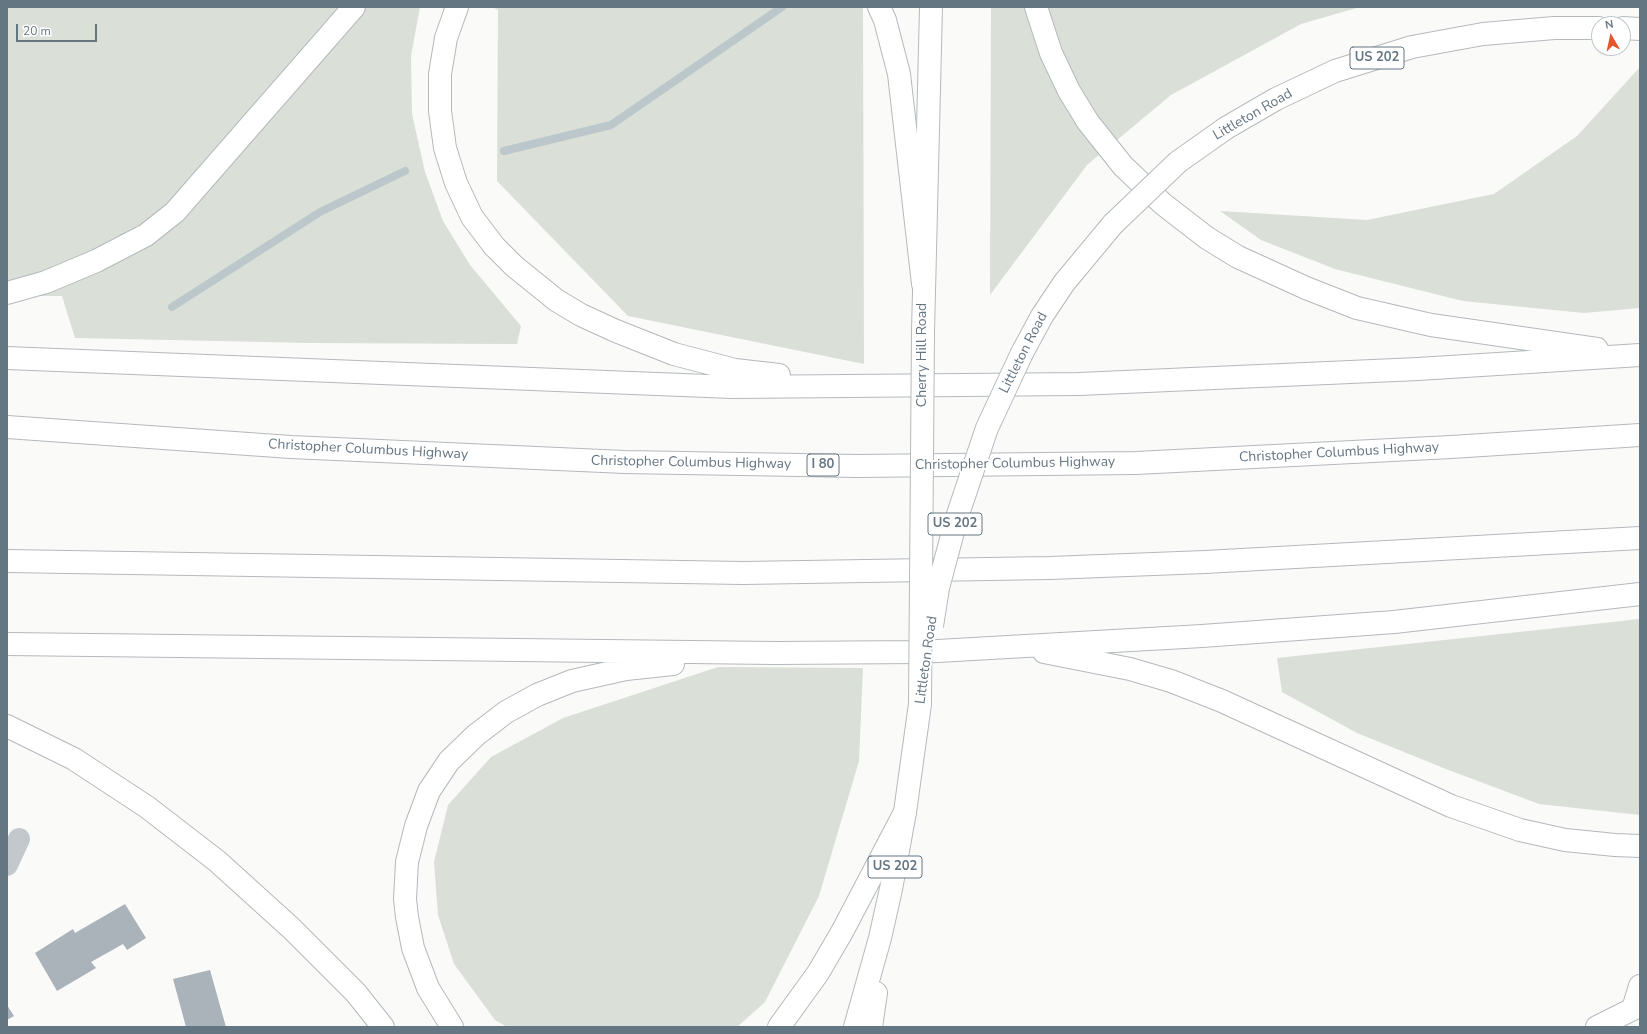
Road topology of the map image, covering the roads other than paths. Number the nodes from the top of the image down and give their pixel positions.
1 (354, 7) edge
2 (457, 7) edge
3 (879, 7) edge
4 (931, 7) edge
5 (1036, 7) edge
6 (1591, 28) edge
7 (923, 284) junction
8 (7, 293) edge
9 (1640, 355) edge
10 (7, 358) edge
11 (867, 387) junction
12 (7, 427) edge
13 (1640, 435) edge
14 (1640, 538) edge
15 (7, 561) edge
16 (1640, 594) edge
17 (7, 644) edge
18 (1015, 646) junction
19 (775, 653) junction
20 (920, 704) junction
21 (7, 726) edge
22 (905, 812) junction
23 (19, 838) dead end
24 (1640, 846) edge
25 (7, 865) edge
26 (891, 889) junction
27 (1640, 986) edge
28 (1635, 1014) edge
29 (383, 1027) edge
30 (452, 1027) edge
31 (779, 1027) edge
32 (855, 1027) edge
33 (871, 1027) edge
34 (1597, 1027) edge

1 - 8 main road
2 - 11 main road
3 - 7 main road
4 - 7 main road, Cherry Hill Road
5 - 9 main road
6 - 20 main road, Littleton Road / US 202, bridge
7 - 20 main road, Cherry Hill Road, bridge
9 - 11 main road
10 - 11 main road
12 - 13 main road, Christopher Columbus Highway / I 80
14 - 15 main road
16 - 18 main road
17 - 19 main road
18 - 19 main road
18 - 24 main road
19 - 30 main road
20 - 22 main road, Littleton Road / US 202
21 - 29 main road
22 - 26 main road, Littleton Road / US 202
22 - 31 main road
23 - 25 street
26 - 32 main road, Littleton Road / US 202
26 - 33 main road
27 - 28 main road
28 - 34 main road

